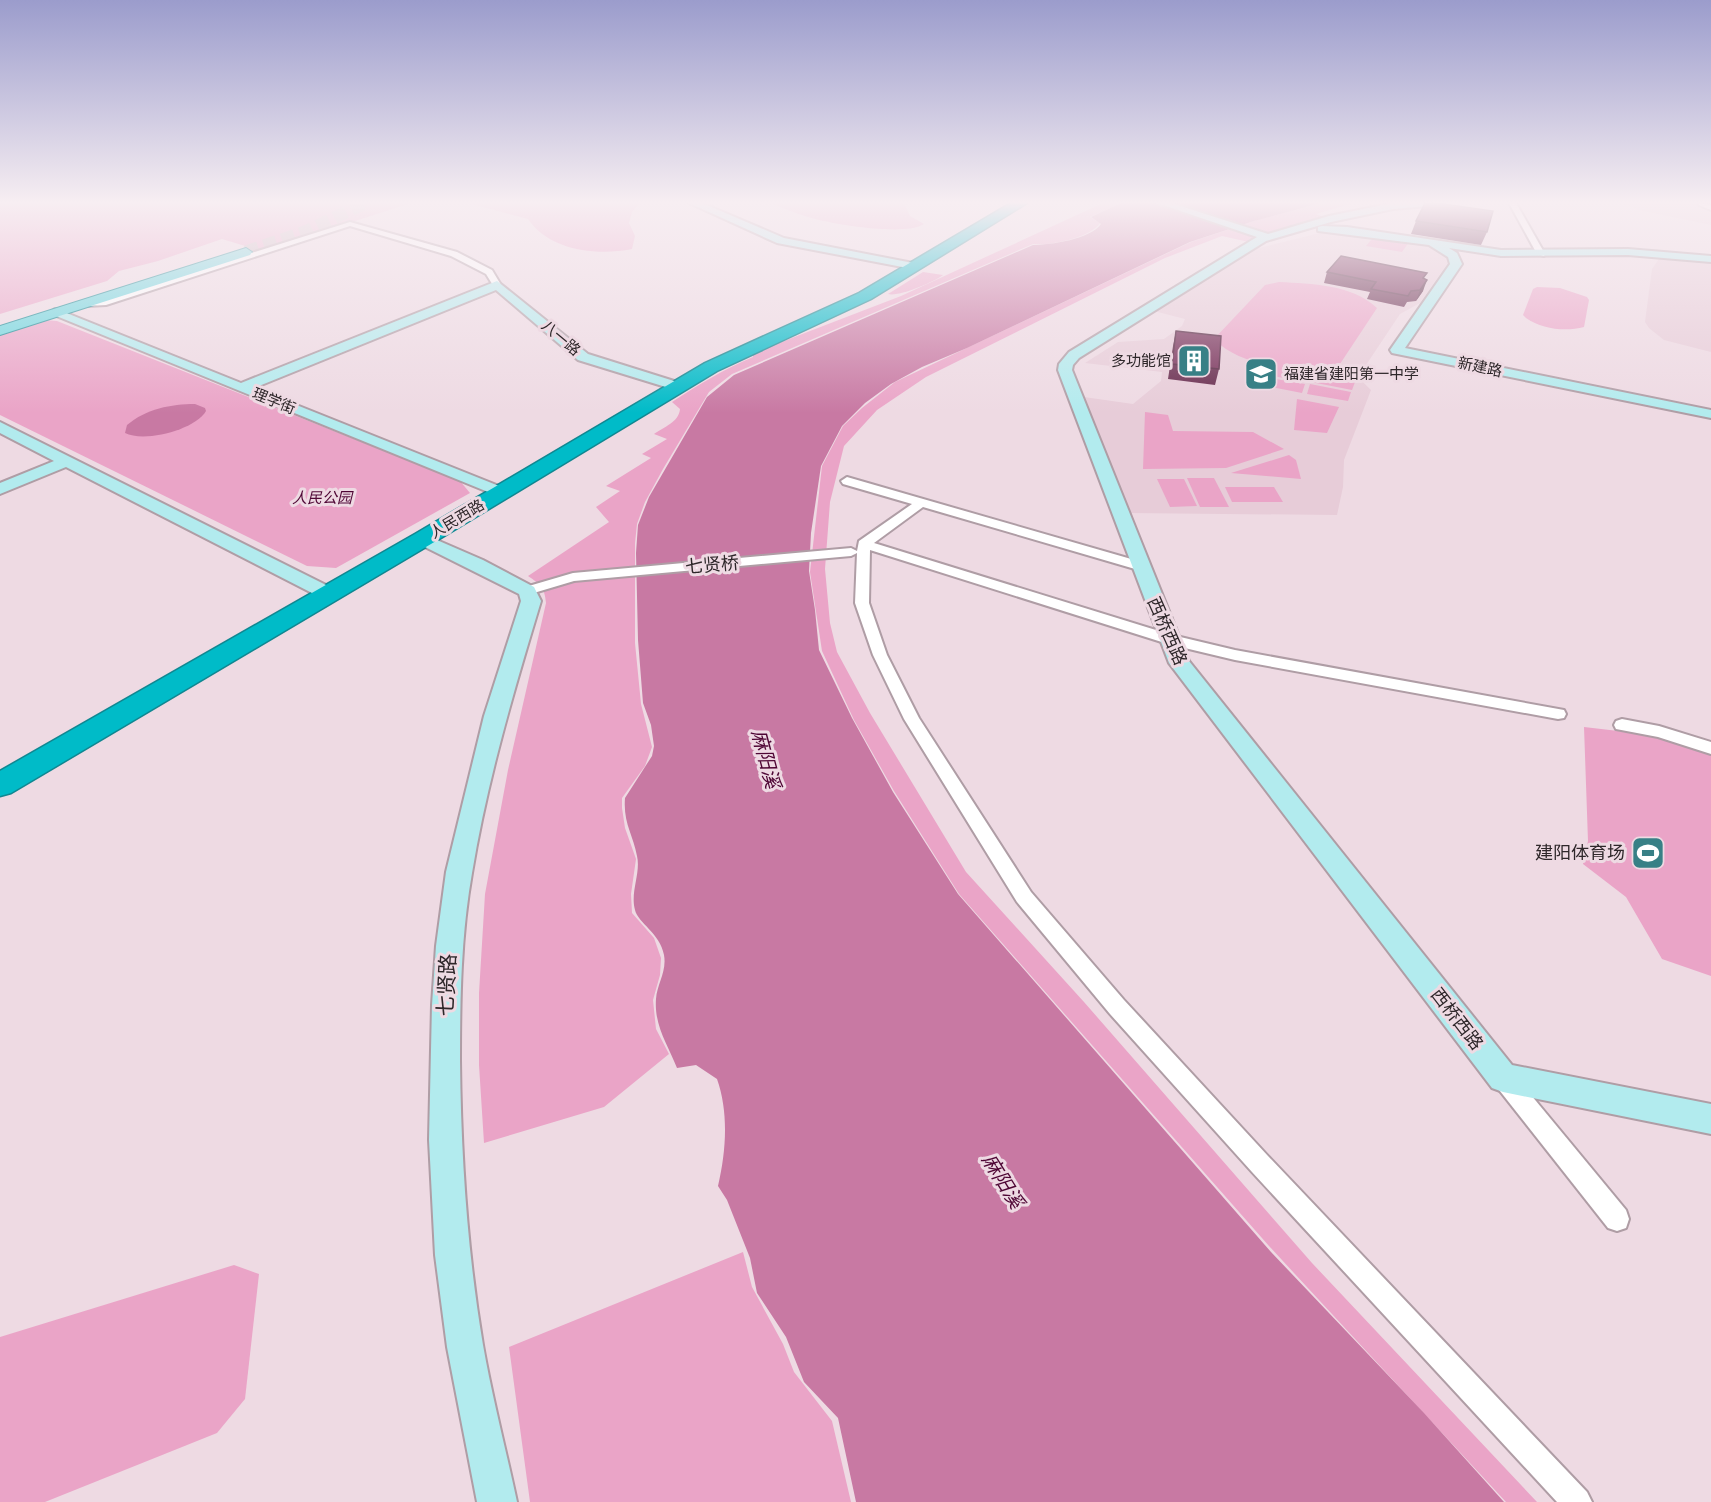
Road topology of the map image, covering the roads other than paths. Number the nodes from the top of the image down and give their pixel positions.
1 (166, 273) edge
2 (174, 273) edge
3 (197, 273) edge
4 (490, 273) edge
5 (896, 273) edge
6 (898, 273) edge
7 (1203, 273) edge
8 (1450, 273) edge
9 (497, 285) junction
10 (87, 303) junction
11 (55, 313) junction
12 (0, 324) edge
13 (0, 331) edge
14 (669, 384) junction
15 (241, 388) junction
16 (1711, 414) edge
17 (0, 427) edge
18 (67, 461) junction
19 (847, 481) dead end
20 (0, 489) edge
21 (494, 489) junction
22 (922, 502) junction
23 (423, 539) junction
24 (864, 544) junction
25 (851, 552) dead end
26 (1140, 566) junction
27 (320, 589) junction
28 (527, 591) junction
29 (1168, 639) junction
30 (1558, 714) dead end
31 (1622, 725) dead end
32 (1711, 748) edge
33 (0, 772) edge
34 (0, 785) edge
35 (1503, 1078) junction
36 (1711, 1119) edge
37 (1617, 1219) dead end
38 (497, 1502) edge
39 (1577, 1502) edge

1 - 12 main road
2 - 10 main road
3 - 10 street
4 - 9 street
5 - 14 highway, 人民西路
6 - 23 highway, 人民西路
7 - 26 street, 西桥西路
8 - 16 street, 新建路
9 - 14 street, 八一路
9 - 15 street
10 - 11 main road
11 - 13 main road
11 - 15 street, 理学街
14 - 21 highway, 人民西路
15 - 21 street, 理学街
17 - 18 street
18 - 20 street
18 - 27 street
19 - 22 street
21 - 27 highway, 人民西路
22 - 24 street
22 - 26 street
23 - 28 street
23 - 34 highway, 人民西路
24 - 29 street
24 - 39 street
25 - 28 street, 七贤桥
26 - 29 street, 西桥西路
27 - 33 highway, 人民西路
28 - 38 street, 七贤路
29 - 30 street
29 - 35 street, 西桥西路
31 - 32 street
35 - 36 street
35 - 37 street

